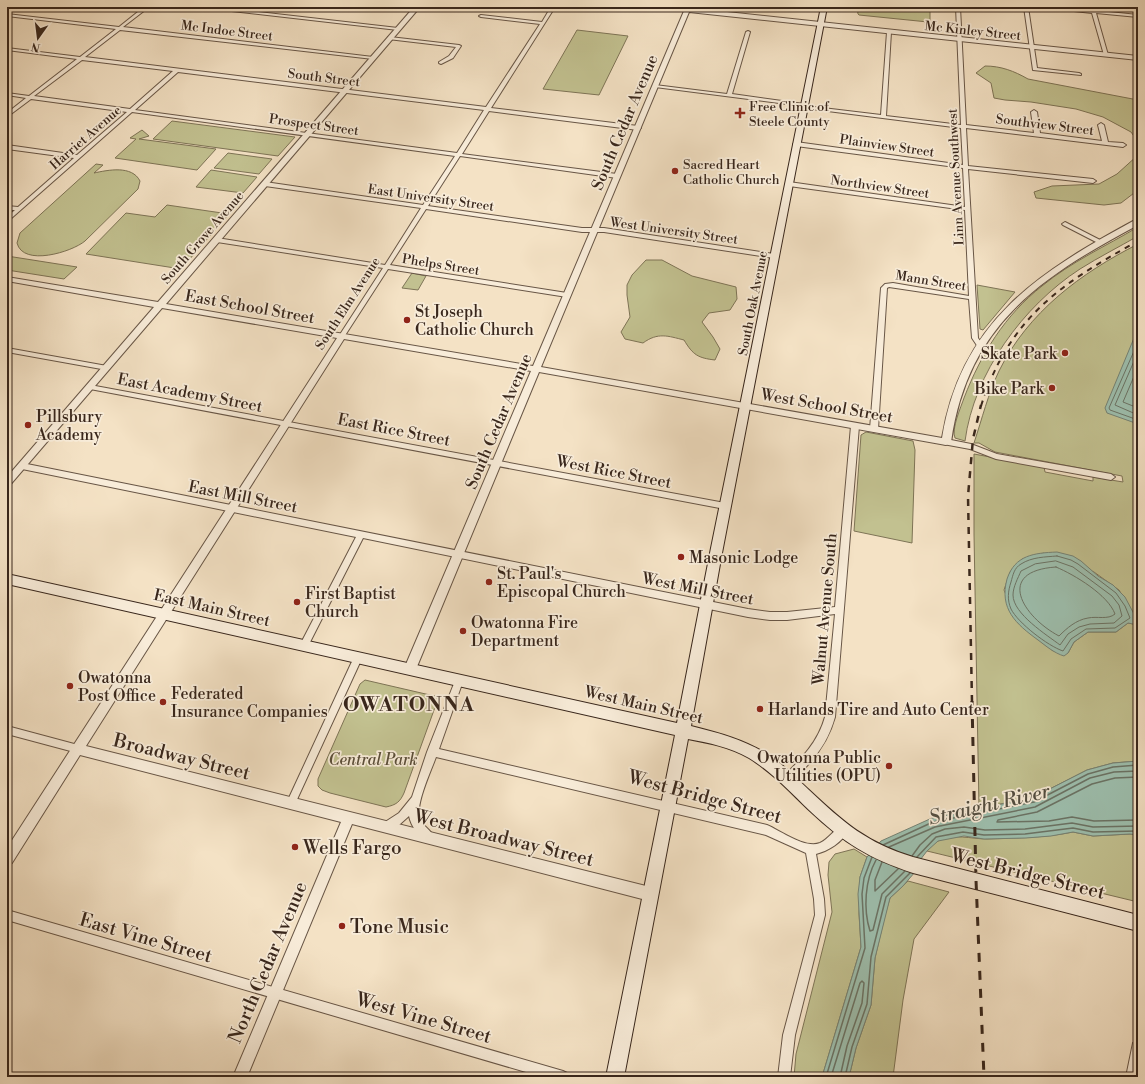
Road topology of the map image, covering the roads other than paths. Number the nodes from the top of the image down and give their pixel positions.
1 (147, 7) edge
2 (205, 7) edge
3 (417, 7) edge
4 (553, 7) edge
5 (661, 7) edge
6 (824, 7) edge
7 (958, 7) edge
8 (1026, 7) edge
9 (1046, 7) edge
10 (688, 8) edge
11 (1094, 12) junction
12 (7, 15) edge
13 (481, 16) dead end
14 (1138, 16) edge
15 (543, 23) junction
16 (820, 24) junction
17 (119, 28) junction
18 (398, 29) junction
19 (748, 32) dead end
20 (889, 32) junction
21 (390, 38) junction
22 (960, 40) junction
23 (1032, 47) junction
24 (7, 49) edge
25 (1106, 55) junction
26 (81, 58) junction
27 (373, 58) junction
28 (1138, 58) edge
29 (441, 63) dead end
30 (177, 70) junction
31 (1079, 74) dead end
32 (655, 86) junction
33 (344, 91) junction
34 (7, 94) edge
35 (729, 96) junction
36 (30, 98) junction
37 (804, 106) junction
38 (487, 109) junction
39 (130, 111) junction
40 (1034, 112) dead end
41 (7, 115) edge
42 (883, 117) junction
43 (1101, 125) dead end
44 (964, 126) junction
45 (638, 128) junction
46 (308, 134) junction
47 (1037, 134) junction
48 (1105, 142) junction
49 (796, 144) junction
50 (1123, 144) dead end
51 (7, 147) edge
52 (458, 155) junction
53 (78, 157) junction
54 (966, 167) junction
55 (617, 176) junction
56 (1093, 181) dead end
57 (265, 184) junction
58 (789, 184) junction
59 (424, 207) junction
60 (7, 208) edge
61 (19, 209) junction
62 (968, 209) junction
63 (7, 220) edge
64 (1138, 222) edge
65 (1065, 224) dead end
66 (594, 230) junction
67 (217, 240) junction
68 (1100, 242) junction
69 (774, 256) junction
70 (386, 266) junction
71 (7, 279) edge
72 (567, 295) junction
73 (972, 298) junction
74 (161, 305) junction
75 (342, 336) junction
76 (980, 345) junction
77 (7, 350) edge
78 (107, 368) junction
79 (536, 368) junction
80 (90, 387) junction
81 (745, 406) junction
82 (285, 424) junction
83 (855, 426) junction
84 (874, 429) junction
85 (946, 442) junction
86 (497, 463) junction
87 (22, 466) junction
88 (1111, 477) dead end
89 (7, 483) edge
90 (725, 506) junction
91 (232, 508) junction
92 (361, 534) junction
93 (458, 554) junction
94 (7, 579) edge
95 (706, 605) junction
96 (839, 610) junction
97 (164, 614) junction
98 (304, 645) junction
99 (358, 658) junction
100 (410, 670) junction
101 (459, 681) junction
102 (7, 730) edge
103 (682, 730) junction
104 (78, 749) junction
105 (432, 752) junction
106 (787, 779) junction
107 (417, 796) junction
108 (290, 803) junction
109 (668, 806) junction
110 (349, 817) junction
111 (386, 827) junction
112 (843, 830) junction
113 (430, 838) junction
114 (810, 850) junction
115 (7, 859) edge
116 (650, 894) junction
117 (7, 915) edge
118 (1138, 922) edge
119 (275, 992) junction
120 (1138, 1048) edge
121 (240, 1077) edge
122 (563, 1077) edge
123 (615, 1077) edge
124 (784, 1077) edge
125 (1134, 1077) edge

1 - 17 street
2 - 18 street
3 - 18 street, South Grove Avenue
4 - 15 street, South Elm Avenue
5 - 10 street, Mc Kinley Street
6 - 16 main road, South Oak Avenue
7 - 22 street, Linn Avenue Southwest
8 - 23 street
9 - 11 street
10 - 16 street, Mc Kinley Street
10 - 32 street, South Cedar Avenue
11 - 14 street
11 - 25 street
12 - 17 street, Mc Indoe Street
13 - 15 street
15 - 38 street, South Elm Avenue
16 - 20 street, Mc Kinley Street
16 - 37 main road, South Oak Avenue
17 - 26 street
17 - 27 street, Mc Indoe Street
18 - 21 street, South Grove Avenue
19 - 35 street
20 - 22 street, Mc Kinley Street
20 - 42 street
21 - 27 street, South Grove Avenue
21 - 29 street
22 - 23 street, Mc Kinley Street
22 - 44 street, Linn Avenue Southwest
23 - 25 street, Mc Kinley Street
23 - 31 street
24 - 26 street, South Street
25 - 28 street, Mc Kinley Street
26 - 30 street, South Street
26 - 36 street
27 - 33 street, South Grove Avenue
30 - 33 street, South Street
30 - 39 street, Harriet Avenue
32 - 35 street, Southview Street
32 - 45 street, South Cedar Avenue
33 - 38 street, South Street
33 - 46 street, South Grove Avenue
34 - 36 street, Prospect Street
35 - 37 street, Southview Street
36 - 39 street, Prospect Street
36 - 41 street
37 - 42 street, Southview Street
37 - 49 main road, South Oak Avenue
38 - 45 street, South Street
38 - 52 street, South Elm Avenue
39 - 46 street, Prospect Street
39 - 53 street, Harriet Avenue
40 - 47 street
42 - 44 street, Southview Street
43 - 48 street
44 - 47 street, Southview Street
44 - 54 street, Linn Avenue Southwest
45 - 55 street, South Cedar Avenue
46 - 52 street, Prospect Street
46 - 57 street, South Grove Avenue
47 - 48 street, Southview Street
48 - 50 street, Southview Street
49 - 54 street, Plainview Street
49 - 58 main road, South Oak Avenue
51 - 53 street
52 - 55 street, Prospect Street
52 - 59 street, South Elm Avenue
53 - 61 street, Harriet Avenue
54 - 56 street, Plainview Street
54 - 62 street, Linn Avenue Southwest
55 - 66 street, South Cedar Avenue
57 - 59 street, East University Street
57 - 67 street, South Grove Avenue
58 - 62 street, Northview Street
58 - 69 main road, South Oak Avenue
59 - 66 street, East University Street
59 - 70 street, South Elm Avenue
60 - 61 street
61 - 63 street, Harriet Avenue
62 - 73 street, Linn Avenue Southwest
64 - 68 street
65 - 68 street
66 - 69 street, West University Street
66 - 72 street, South Cedar Avenue
67 - 70 street, Phelps Street
67 - 74 street, South Grove Avenue
68 - 76 street
69 - 81 main road, South Oak Avenue
70 - 72 street, Phelps Street
70 - 75 street, South Elm Avenue
71 - 74 street, East School Street
72 - 79 street, South Cedar Avenue
73 - 76 street, Linn Avenue Southwest
73 - 84 street, Mann Street
74 - 75 street, East School Street
74 - 78 street, South Grove Avenue
75 - 79 street, East School Street
75 - 82 street, South Elm Avenue
76 - 85 street
77 - 78 street, East Academy Street
78 - 80 street, South Grove Avenue
79 - 81 street, West School Street
79 - 86 street, South Cedar Avenue
80 - 82 street, East Academy Street
80 - 87 street, South Grove Avenue
81 - 83 street, West School Street
81 - 90 main road, South Oak Avenue
82 - 86 street, East Rice Street
82 - 91 street, South Elm Avenue
83 - 84 street, West School Street
83 - 96 street, Walnut Avenue South
84 - 85 street, West School Street
85 - 88 street, West School Street
86 - 90 street, West Rice Street
86 - 93 street, South Cedar Avenue
87 - 89 street, South Grove Avenue
87 - 91 street, East Mill Street
90 - 95 main road, South Oak Avenue
91 - 92 street, East Mill Street
91 - 97 street, South Elm Avenue
92 - 93 street, East Mill Street
92 - 98 street
93 - 95 street, West Mill Street
93 - 100 street, South Cedar Avenue
94 - 97 main road, East Main Street
95 - 96 street, West Mill Street
95 - 103 main road, South Oak Avenue
96 - 106 street, Walnut Avenue South
97 - 98 main road, East Main Street
97 - 104 street, South Elm Avenue
98 - 99 main road, East Main Street
99 - 100 main road, East Main Street
99 - 108 street
100 - 101 main road, West Main Street
101 - 103 main road, West Main Street
101 - 105 street
102 - 104 street, Broadway Street
103 - 106 main road, West Main Street
103 - 109 main road, South Oak Avenue
104 - 108 street, Broadway Street
104 - 115 street, South Elm Avenue
105 - 107 street
105 - 109 street, West Bridge Street
106 - 112 main road, West Main Street
107 - 111 street
107 - 113 street
108 - 110 street, Broadway Street
109 - 114 street, West Bridge Street
109 - 116 main road, South Oak Avenue
110 - 111 street, West Broadway Street
110 - 119 street, North Cedar Avenue
111 - 113 street, West Broadway Street
112 - 114 street
112 - 118 main road, West Bridge Street
113 - 116 street, West Broadway Street
114 - 124 street
116 - 123 main road, South Oak Avenue
117 - 119 street, East Vine Street
119 - 121 street, North Cedar Avenue
119 - 122 street, West Vine Street
120 - 125 street

